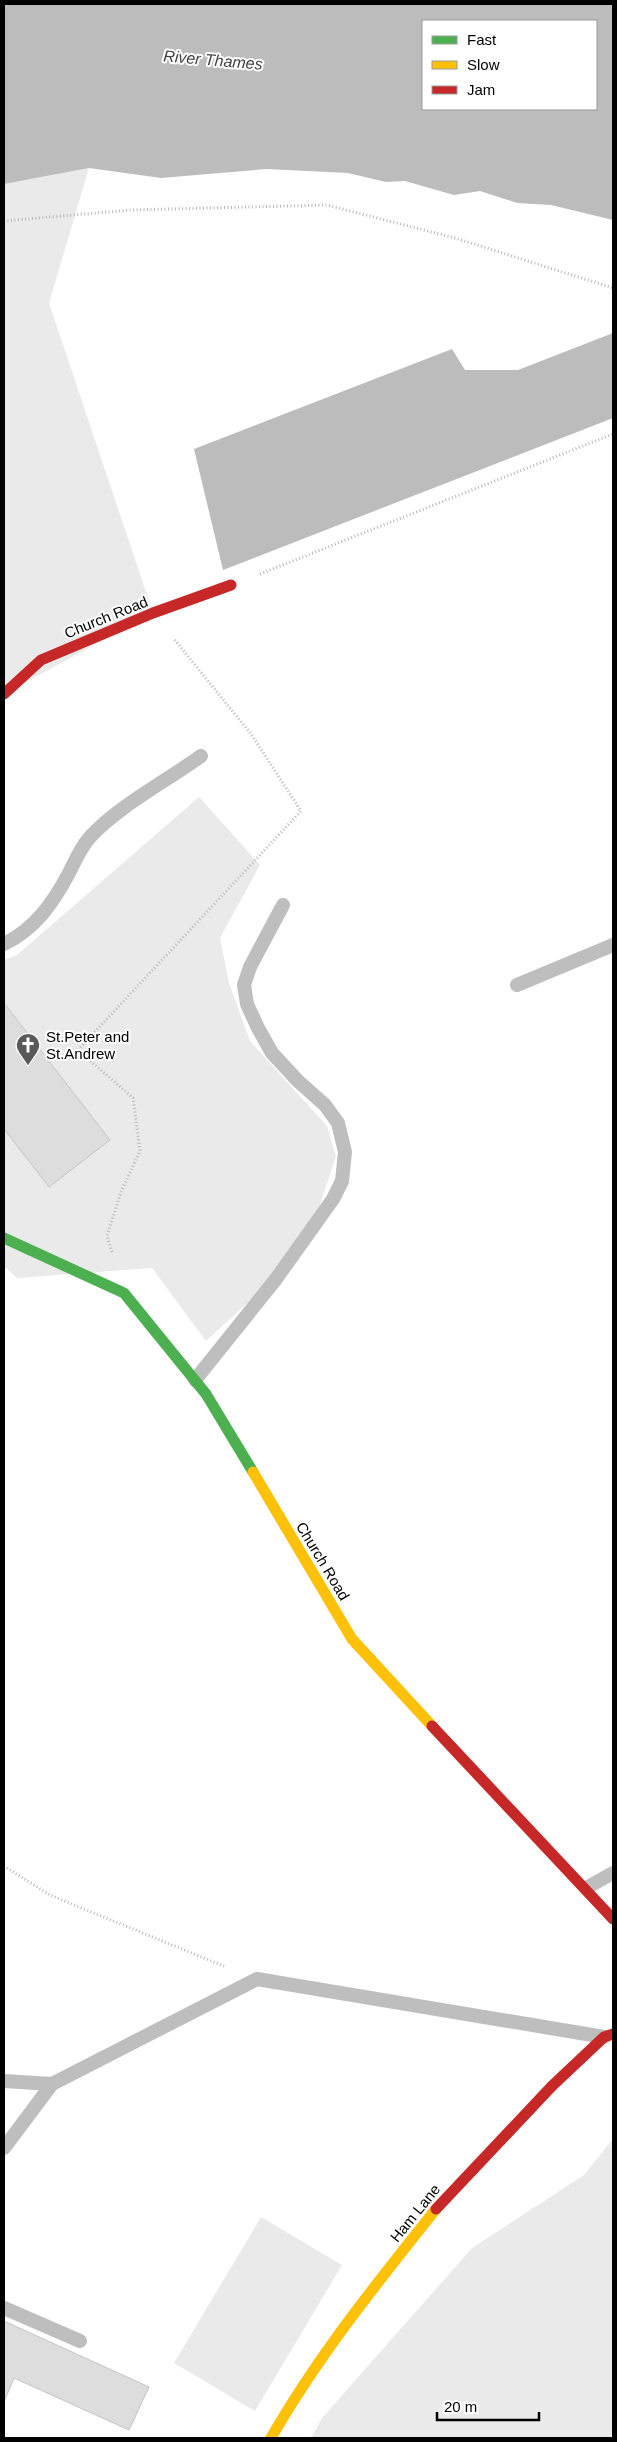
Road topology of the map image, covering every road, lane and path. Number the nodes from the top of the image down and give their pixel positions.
1 (4, 221) edge
2 (613, 288) edge
3 (613, 434) edge
4 (231, 585) joint
5 (153, 613) junction
6 (4, 694) edge
7 (201, 756) dead end
8 (283, 905) dead end
9 (4, 944) edge
10 (613, 945) edge
11 (517, 985) dead end
12 (4, 1238) edge
13 (124, 1293) junction
14 (195, 1380) junction
15 (4, 1866) edge
16 (613, 1872) edge
17 (586, 1888) junction
18 (613, 1920) edge
19 (257, 1979) junction
20 (609, 2035) edge
21 (4, 2082) edge
22 (52, 2084) junction
23 (4, 2148) edge
24 (4, 2308) edge
25 (80, 2342) dead end
26 (271, 2438) edge

1 - 2 path
3 - 4 path
4 - 5 street, Church Road
5 - 6 street, Church Road
5 - 13 path
7 - 9 lane
8 - 14 lane
10 - 11 lane
12 - 13 street, Church Road
13 - 14 street, Church Road
14 - 17 street, Church Road
15 - 19 path
16 - 17 lane
17 - 18 street, Church Road
19 - 20 lane
19 - 22 lane
20 - 26 street, Ham Lane
21 - 22 lane
22 - 23 lane
24 - 25 lane

